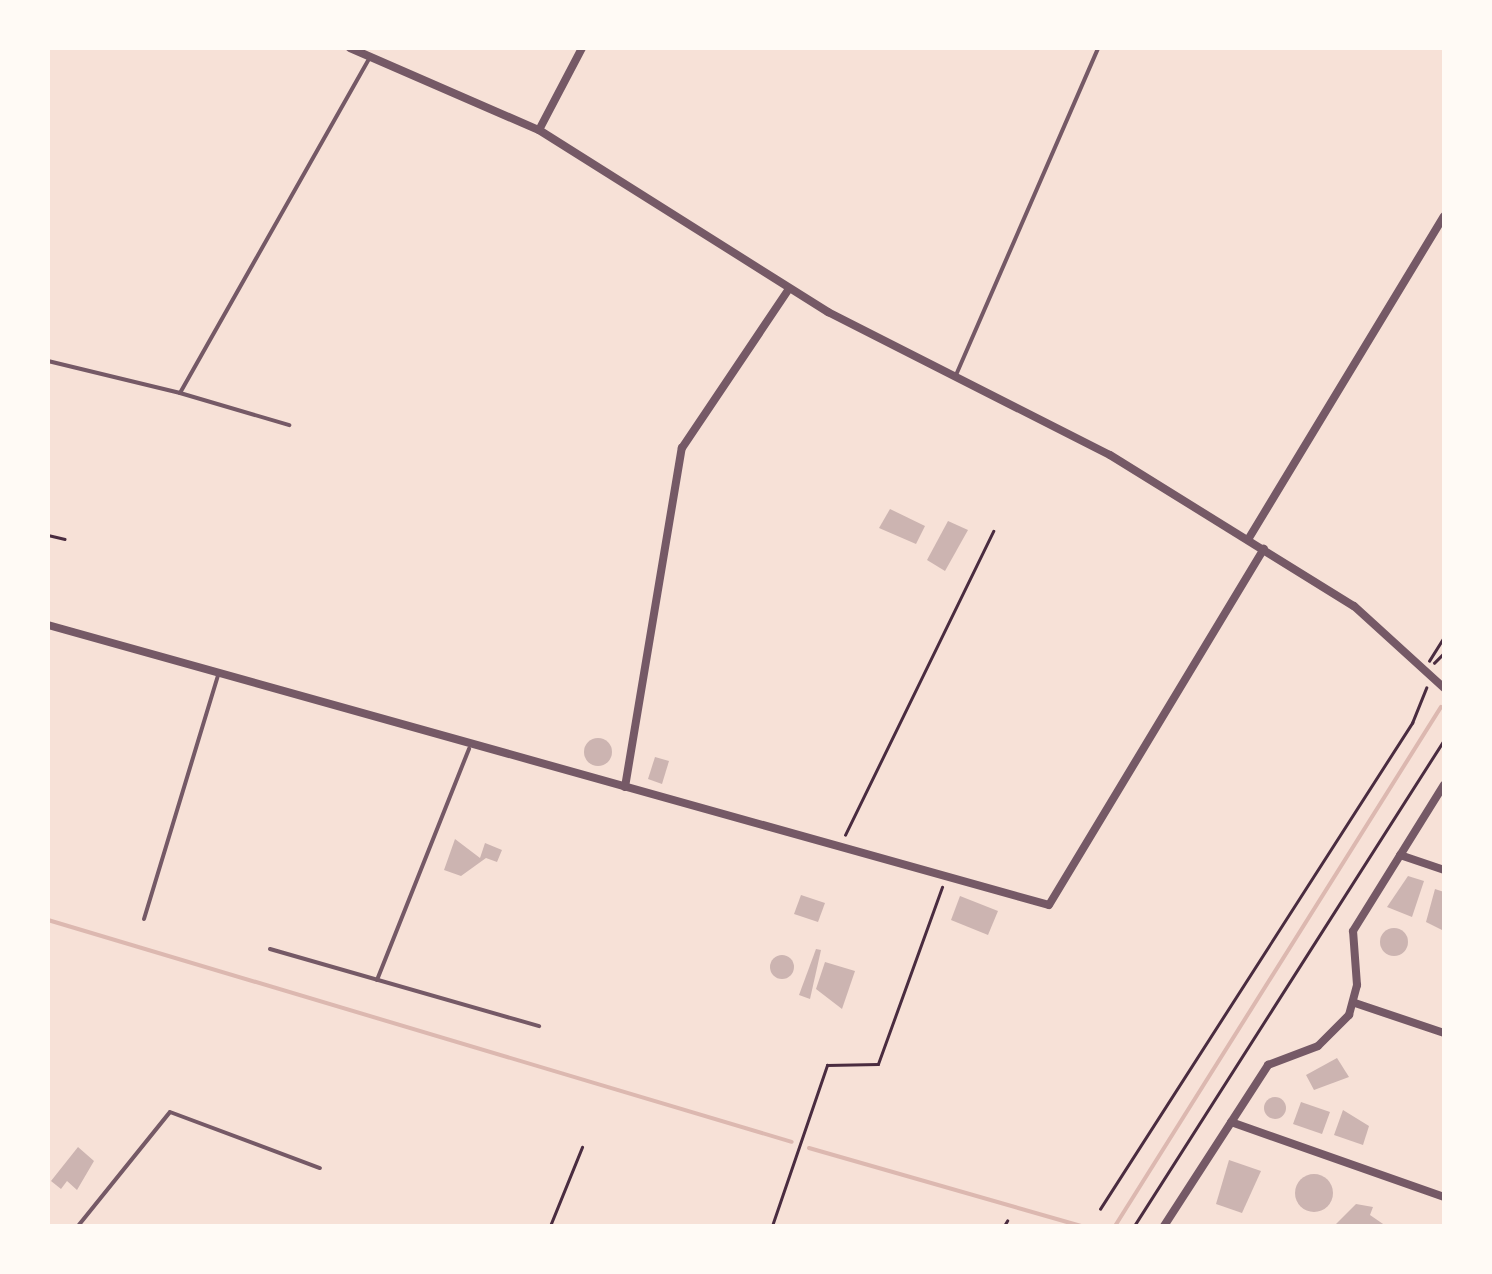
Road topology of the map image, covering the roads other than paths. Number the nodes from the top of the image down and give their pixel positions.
1 (350, 48) edge
2 (582, 48) edge
3 (1098, 48) edge
4 (371, 54) junction
5 (539, 130) junction
6 (1444, 216) edge
7 (789, 289) junction
8 (48, 361) edge
9 (954, 379) junction
10 (180, 393) junction
11 (289, 425) dead end
12 (1249, 538) junction
13 (1264, 549) junction
14 (48, 625) edge
15 (220, 672) junction
16 (1443, 687) edge
17 (469, 749) junction
18 (1444, 786) edge
19 (625, 787) junction
20 (1400, 855) junction
21 (1444, 870) edge
22 (144, 919) dead end
23 (270, 949) dead end
24 (377, 980) junction
25 (1355, 1003) junction
26 (539, 1026) dead end
27 (1444, 1033) edge
28 (1231, 1122) junction
29 (320, 1168) dead end
30 (1444, 1197) edge
31 (78, 1226) edge
32 (1164, 1226) edge

1 - 4 street
2 - 5 street
3 - 9 lane
4 - 5 street
4 - 10 lane
5 - 7 street
6 - 12 street
7 - 9 street
7 - 19 street
8 - 10 lane
9 - 12 street
10 - 11 lane
12 - 13 street
13 - 16 street
13 - 19 street
14 - 15 street
15 - 17 street
15 - 22 lane
17 - 19 street
17 - 24 lane
18 - 20 street
20 - 21 street
20 - 25 street
23 - 24 lane
24 - 26 lane
25 - 27 street
25 - 28 street
28 - 30 street
28 - 32 street
29 - 31 lane

